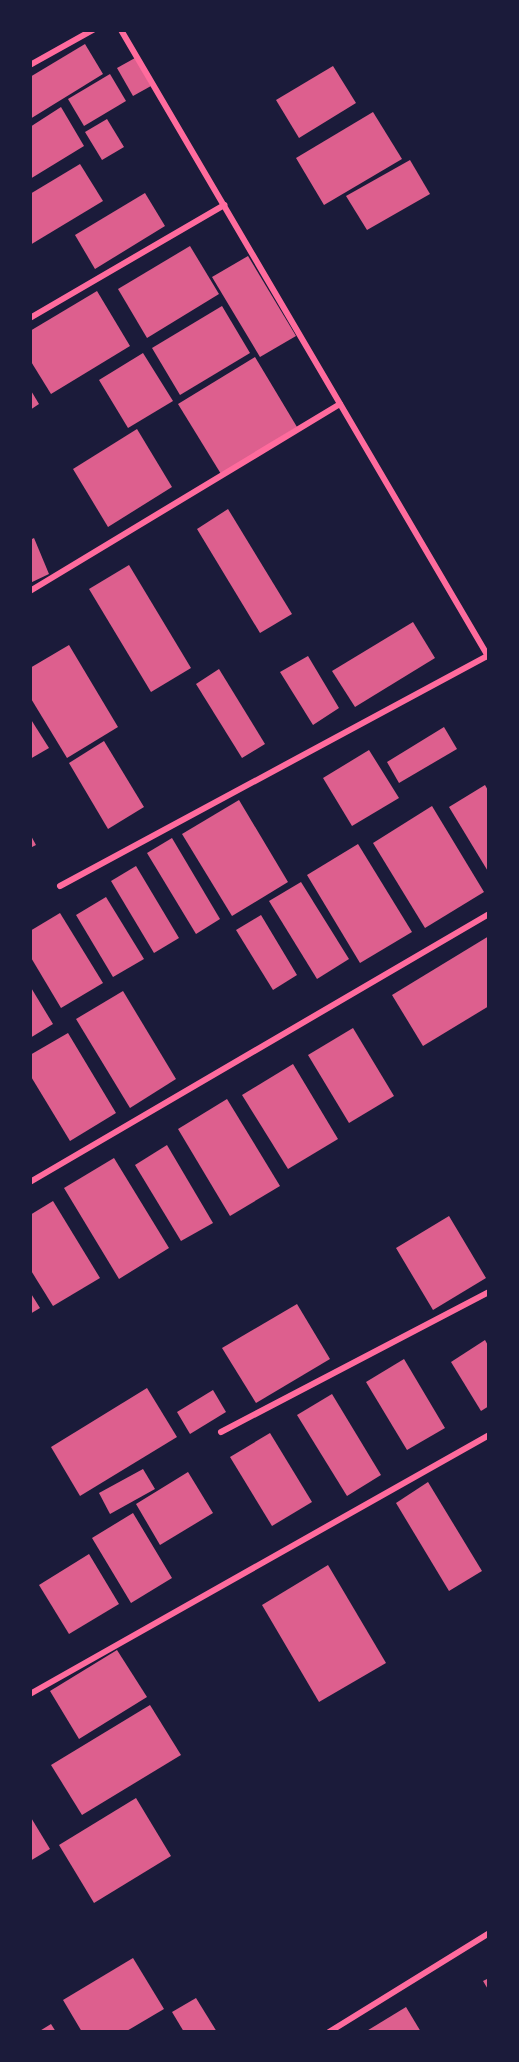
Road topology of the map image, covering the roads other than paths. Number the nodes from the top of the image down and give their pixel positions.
1 (93, 30) edge
2 (121, 30) edge
3 (30, 65) edge
4 (224, 205) junction
5 (30, 318) edge
6 (340, 404) junction
7 (30, 591) edge
8 (488, 657) edge
9 (60, 886) dead end
10 (489, 914) edge
11 (30, 1182) edge
12 (489, 1292) edge
13 (221, 1432) dead end
14 (489, 1435) edge
15 (30, 1694) edge
16 (489, 1933) edge
17 (329, 2032) edge

1 - 3 street
2 - 4 street
4 - 5 street
4 - 6 street
6 - 7 street
6 - 8 street
8 - 9 street
10 - 11 street
12 - 13 street
14 - 15 street
16 - 17 street

